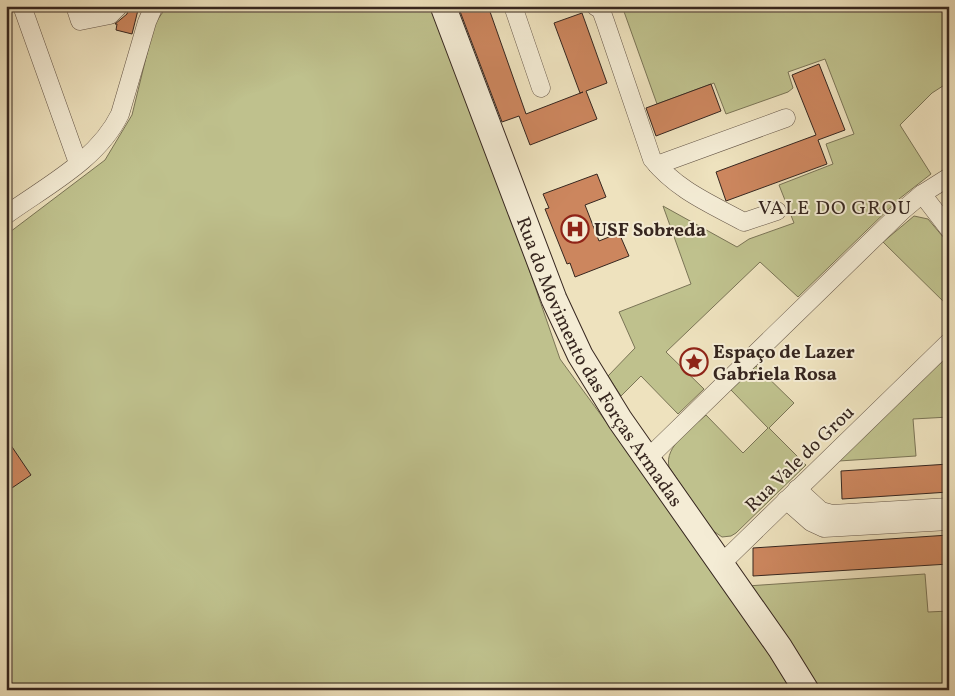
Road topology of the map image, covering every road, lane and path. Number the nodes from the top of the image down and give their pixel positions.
1 (22, 6) edge
2 (75, 6) edge
3 (119, 6) edge
4 (154, 6) edge
5 (443, 6) edge
6 (513, 6) edge
7 (595, 6) edge
8 (541, 88) dead end
9 (786, 118) dead end
10 (78, 163) junction
11 (657, 165) junction
12 (949, 177) edge
13 (922, 194) junction
14 (777, 211) dead end
15 (7, 213) edge
16 (949, 229) edge
17 (949, 342) edge
18 (647, 459) junction
19 (792, 494) junction
20 (949, 507) edge
21 (949, 521) edge
22 (721, 564) junction
23 (806, 690) edge

1 - 10 street
2 - 3 street
4 - 10 street
5 - 18 main road, Rua do Movimento das Forças Armadas
6 - 8 street
7 - 11 street
9 - 11 street
10 - 15 street
11 - 14 street
12 - 13 street
13 - 16 street
13 - 18 street
17 - 19 street, Rua Vale do Grou
18 - 22 main road, Rua do Movimento das Forças Armadas
19 - 20 street
19 - 21 street
19 - 22 street, Rua Vale do Grou
22 - 23 main road, Rua do Movimento das Forças Armadas

